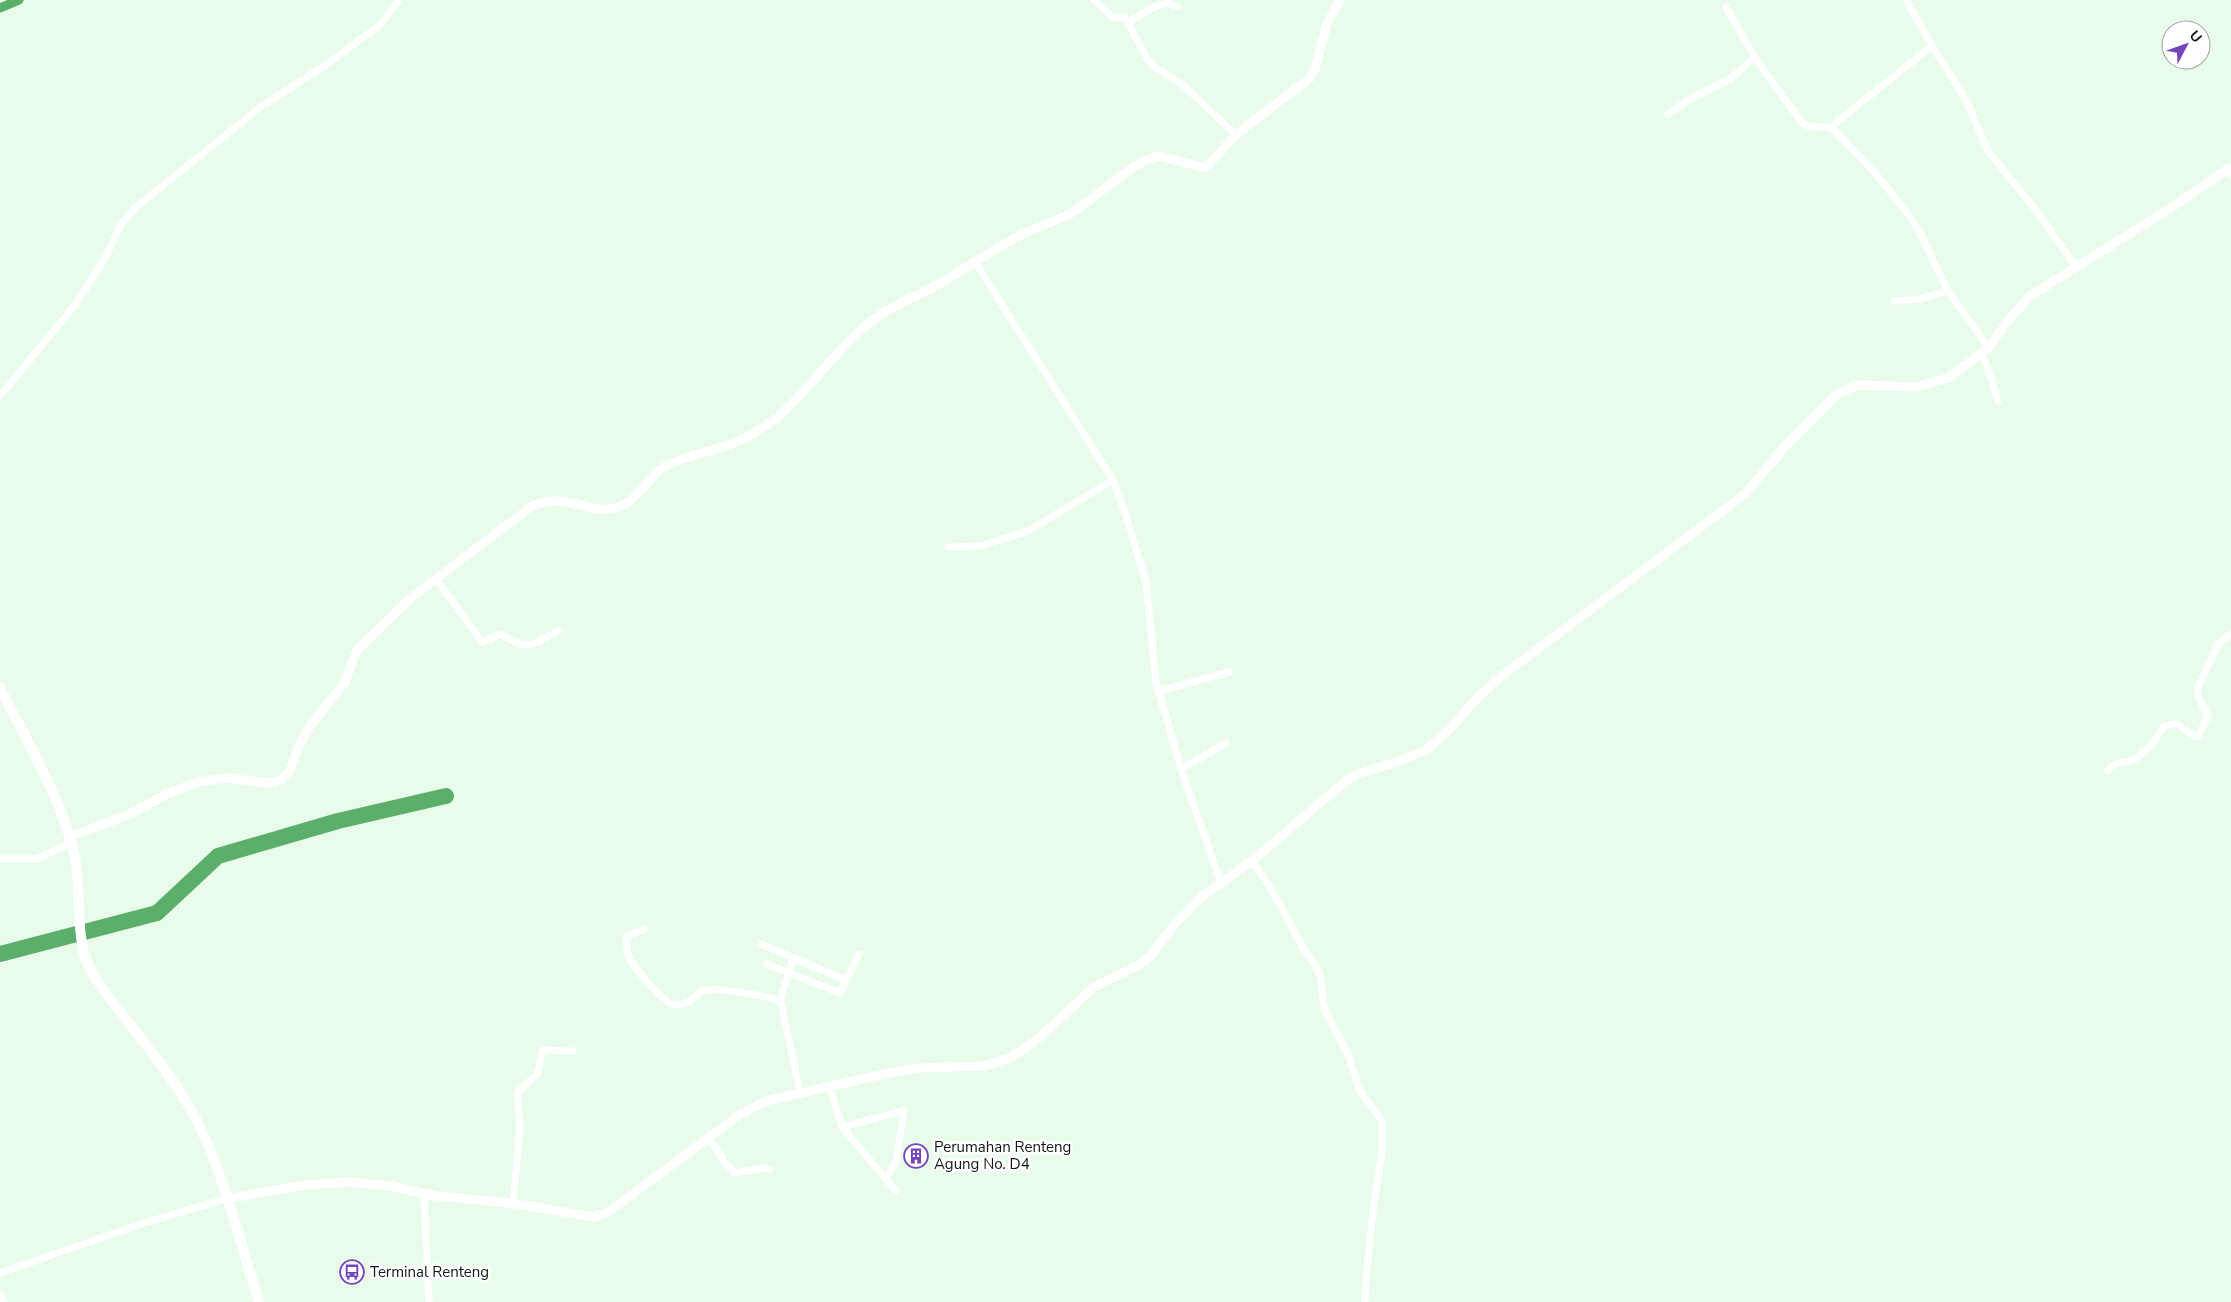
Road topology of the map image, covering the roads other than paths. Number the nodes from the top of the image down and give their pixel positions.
1 (399, 0) edge
2 (1094, 0) edge
3 (1340, 0) edge
4 (1907, 2) dead end
5 (1177, 7) dead end
6 (1726, 7) dead end
7 (1128, 22) junction
8 (1932, 46) junction
9 (1755, 58) junction
10 (1668, 114) dead end
11 (1831, 127) junction
12 (1236, 135) junction
13 (2230, 170) edge
14 (975, 262) junction
15 (2076, 267) junction
16 (1948, 291) junction
17 (1895, 301) dead end
18 (1986, 351) junction
19 (0, 396) edge
20 (1998, 401) dead end
21 (1113, 480) junction
22 (948, 547) dead end
23 (437, 580) junction
24 (558, 631) dead end
25 (2231, 634) edge
26 (1228, 672) dead end
27 (0, 688) edge
28 (1159, 691) junction
29 (1226, 743) dead end
30 (1181, 769) junction
31 (2108, 770) dead end
32 (70, 840) junction
33 (0, 859) edge
34 (1252, 861) junction
35 (1221, 883) junction
36 (644, 929) dead end
37 (761, 944) dead end
38 (859, 954) dead end
39 (793, 958) junction
40 (767, 964) dead end
41 (789, 971) junction
42 (846, 980) junction
43 (780, 1001) junction
44 (573, 1051) dead end
45 (830, 1087) junction
46 (800, 1093) junction
47 (842, 1127) junction
48 (709, 1137) junction
49 (770, 1170) dead end
50 (886, 1179) junction
51 (896, 1190) dead end
52 (424, 1194) junction
53 (226, 1198) junction
54 (514, 1204) junction
55 (0, 1273) edge
56 (0, 1294) edge
57 (4, 1302) edge
58 (259, 1302) edge
59 (429, 1302) edge
60 (1366, 1302) edge

1 - 19 street
2 - 7 street
3 - 12 street
4 - 8 street
5 - 7 street
6 - 9 street
7 - 12 street
8 - 11 street
8 - 15 street
9 - 10 street
9 - 11 street
11 - 16 street
12 - 14 street
13 - 15 street
14 - 21 street
14 - 23 street
15 - 18 street
16 - 17 street
16 - 18 street
18 - 20 street
18 - 34 street
21 - 22 street
21 - 28 street
23 - 24 street
23 - 32 street
25 - 31 street
26 - 28 street
27 - 32 main road
28 - 30 street
29 - 30 street
30 - 35 street
32 - 33 street
32 - 53 main road
34 - 35 street
34 - 60 street
35 - 45 street
36 - 43 street
37 - 39 street
38 - 42 street
39 - 41 street
39 - 42 street
40 - 41 street
41 - 42 street
41 - 43 street
43 - 46 street
44 - 54 street
45 - 46 street
45 - 47 street
46 - 48 street
47 - 50 street
47 - 50 street
48 - 49 street
48 - 54 street
50 - 51 street
52 - 53 street
52 - 54 street
52 - 59 street
53 - 55 street
53 - 58 main road
56 - 57 street

